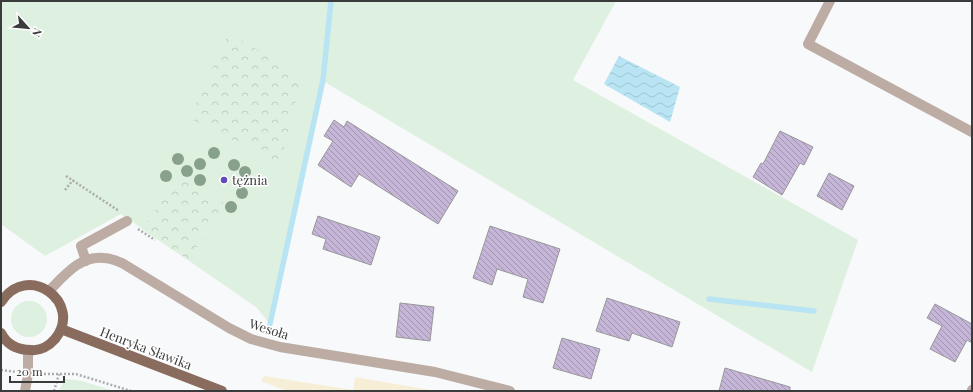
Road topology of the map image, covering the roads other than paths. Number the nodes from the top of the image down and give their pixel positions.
1 (830, 1) edge
2 (972, 132) edge
3 (127, 221) road end
4 (86, 260) junction
5 (49, 291) junction
6 (3, 294) edge
7 (61, 329) junction
8 (1, 333) edge
9 (28, 350) junction
10 (25, 391) edge
11 (222, 391) edge
12 (510, 391) edge

1 - 2 street
3 - 4 street
4 - 5 street, Wesoła
4 - 12 street, Wesoła
5 - 6 main road
5 - 7 main road
7 - 9 main road
7 - 11 main road, Henryka Sławika
8 - 9 main road
9 - 10 street

